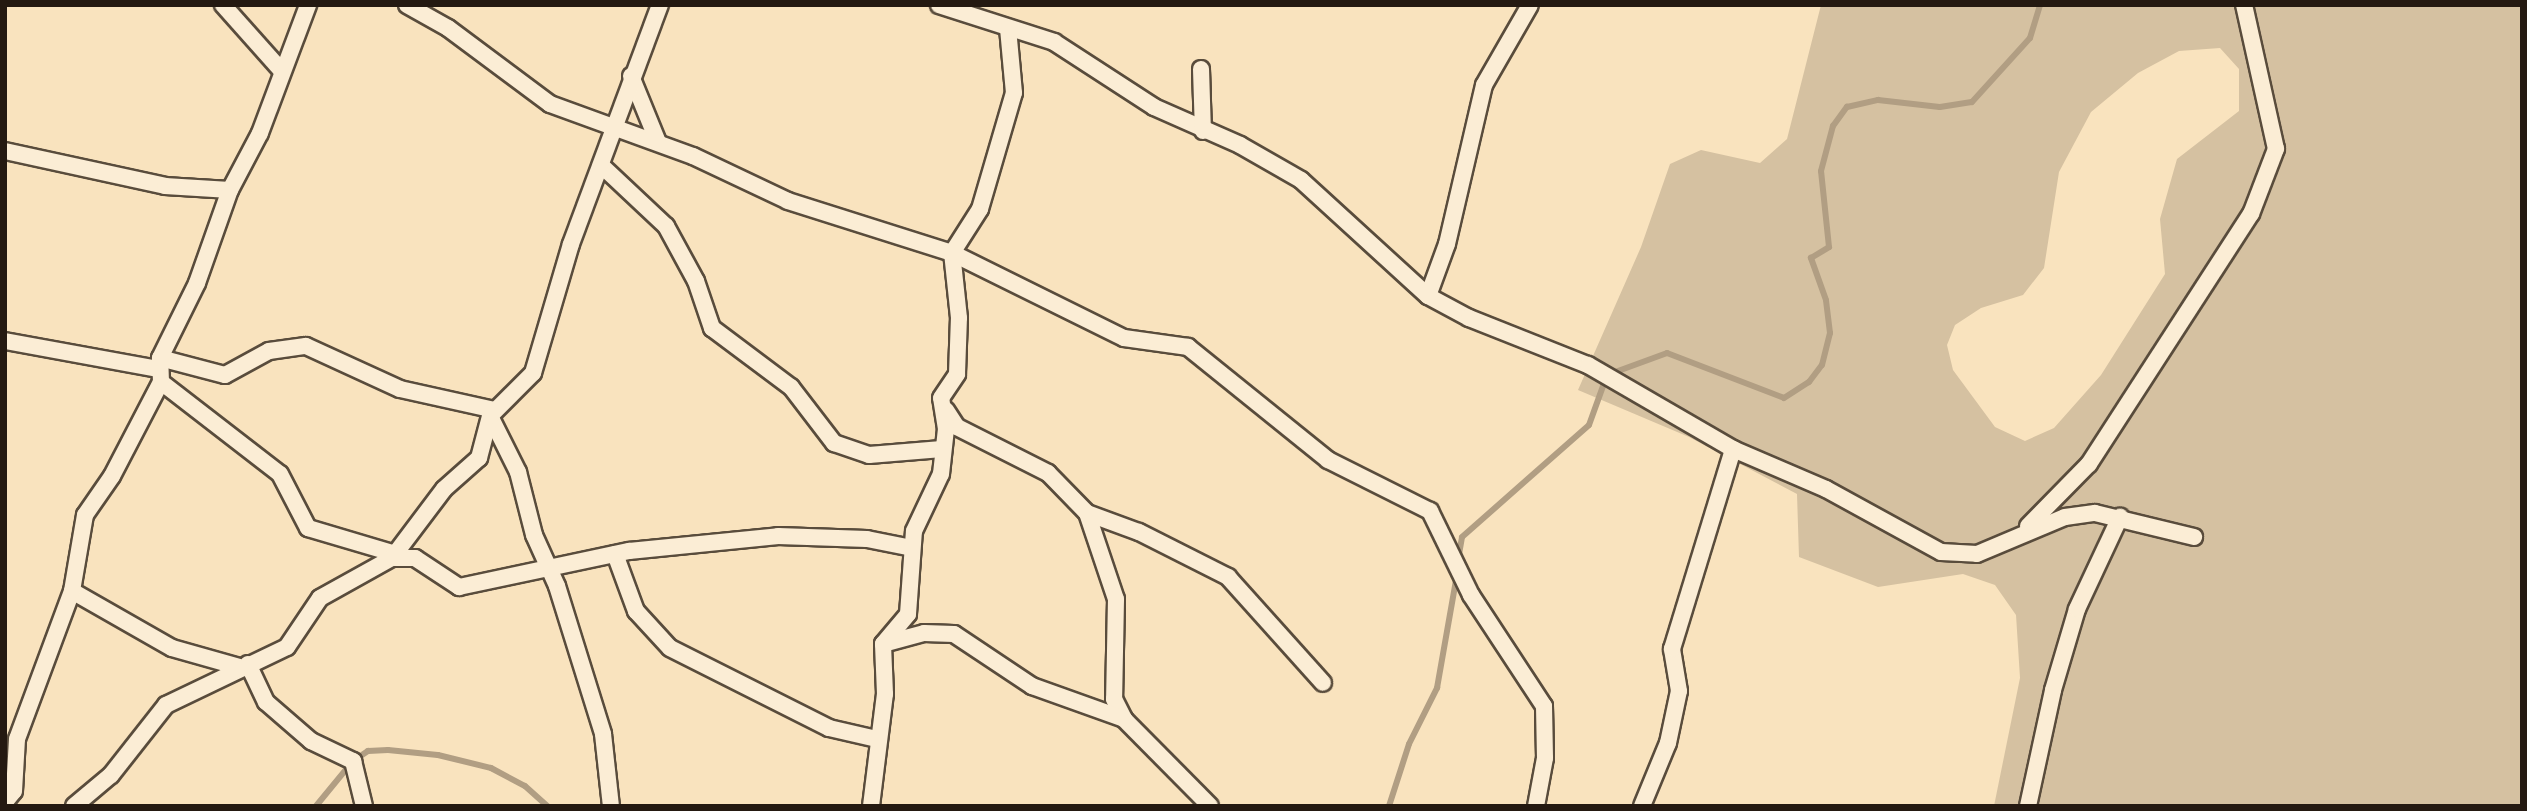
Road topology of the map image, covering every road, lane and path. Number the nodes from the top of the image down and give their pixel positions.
1 (223, 5) edge
2 (308, 5) edge
3 (407, 5) edge
4 (660, 5) edge
5 (939, 5) edge
6 (1530, 5) edge
7 (2244, 5) edge
8 (1007, 28) junction
9 (1201, 69) dead end
10 (281, 70) junction
11 (631, 76) junction
12 (614, 127) junction
13 (1203, 131) junction
14 (658, 142) junction
15 (5, 151) edge
16 (602, 166) junction
17 (230, 190) junction
18 (952, 253) junction
19 (1428, 296) junction
20 (5, 341) edge
21 (159, 369) junction
22 (941, 398) junction
23 (493, 413) junction
24 (942, 449) junction
25 (1733, 449) junction
26 (1087, 513) junction
27 (2120, 517) junction
28 (2018, 534) junction
29 (2194, 537) dead end
30 (912, 548) junction
31 (615, 554) junction
32 (394, 556) junction
33 (548, 564) junction
34 (72, 591) junction
35 (883, 644) junction
36 (244, 666) junction
37 (1323, 683) dead end
38 (1124, 719) junction
39 (11, 737) edge
40 (877, 739) junction
41 (5, 802) edge
42 (74, 806) edge
43 (364, 806) edge
44 (611, 806) edge
45 (871, 806) edge
46 (1210, 806) edge
47 (1536, 806) edge
48 (1642, 806) edge
49 (2028, 806) edge

1 - 10 street
2 - 10 street
3 - 12 street
4 - 11 street
5 - 8 street
6 - 19 street
7 - 28 street
8 - 13 street
8 - 18 street
9 - 13 street
10 - 17 street
11 - 12 street
11 - 14 street
12 - 14 street
12 - 16 street
13 - 19 street
14 - 18 street
15 - 17 street
16 - 23 street
16 - 24 street
17 - 21 street
18 - 22 street
18 - 47 street
19 - 25 street
20 - 21 street
21 - 23 street
21 - 32 street
21 - 34 street
22 - 24 street
22 - 26 street
23 - 32 street
23 - 33 street
24 - 30 street
25 - 28 street
25 - 48 street
26 - 37 street
26 - 38 street
27 - 28 street
27 - 29 street
27 - 49 street
30 - 31 street
30 - 35 street
31 - 33 street
31 - 40 street
32 - 33 street
32 - 36 street
33 - 44 street
34 - 36 street
34 - 39 street
35 - 38 street
35 - 40 street
36 - 42 street
36 - 43 street
38 - 46 street
39 - 41 street
40 - 45 street

